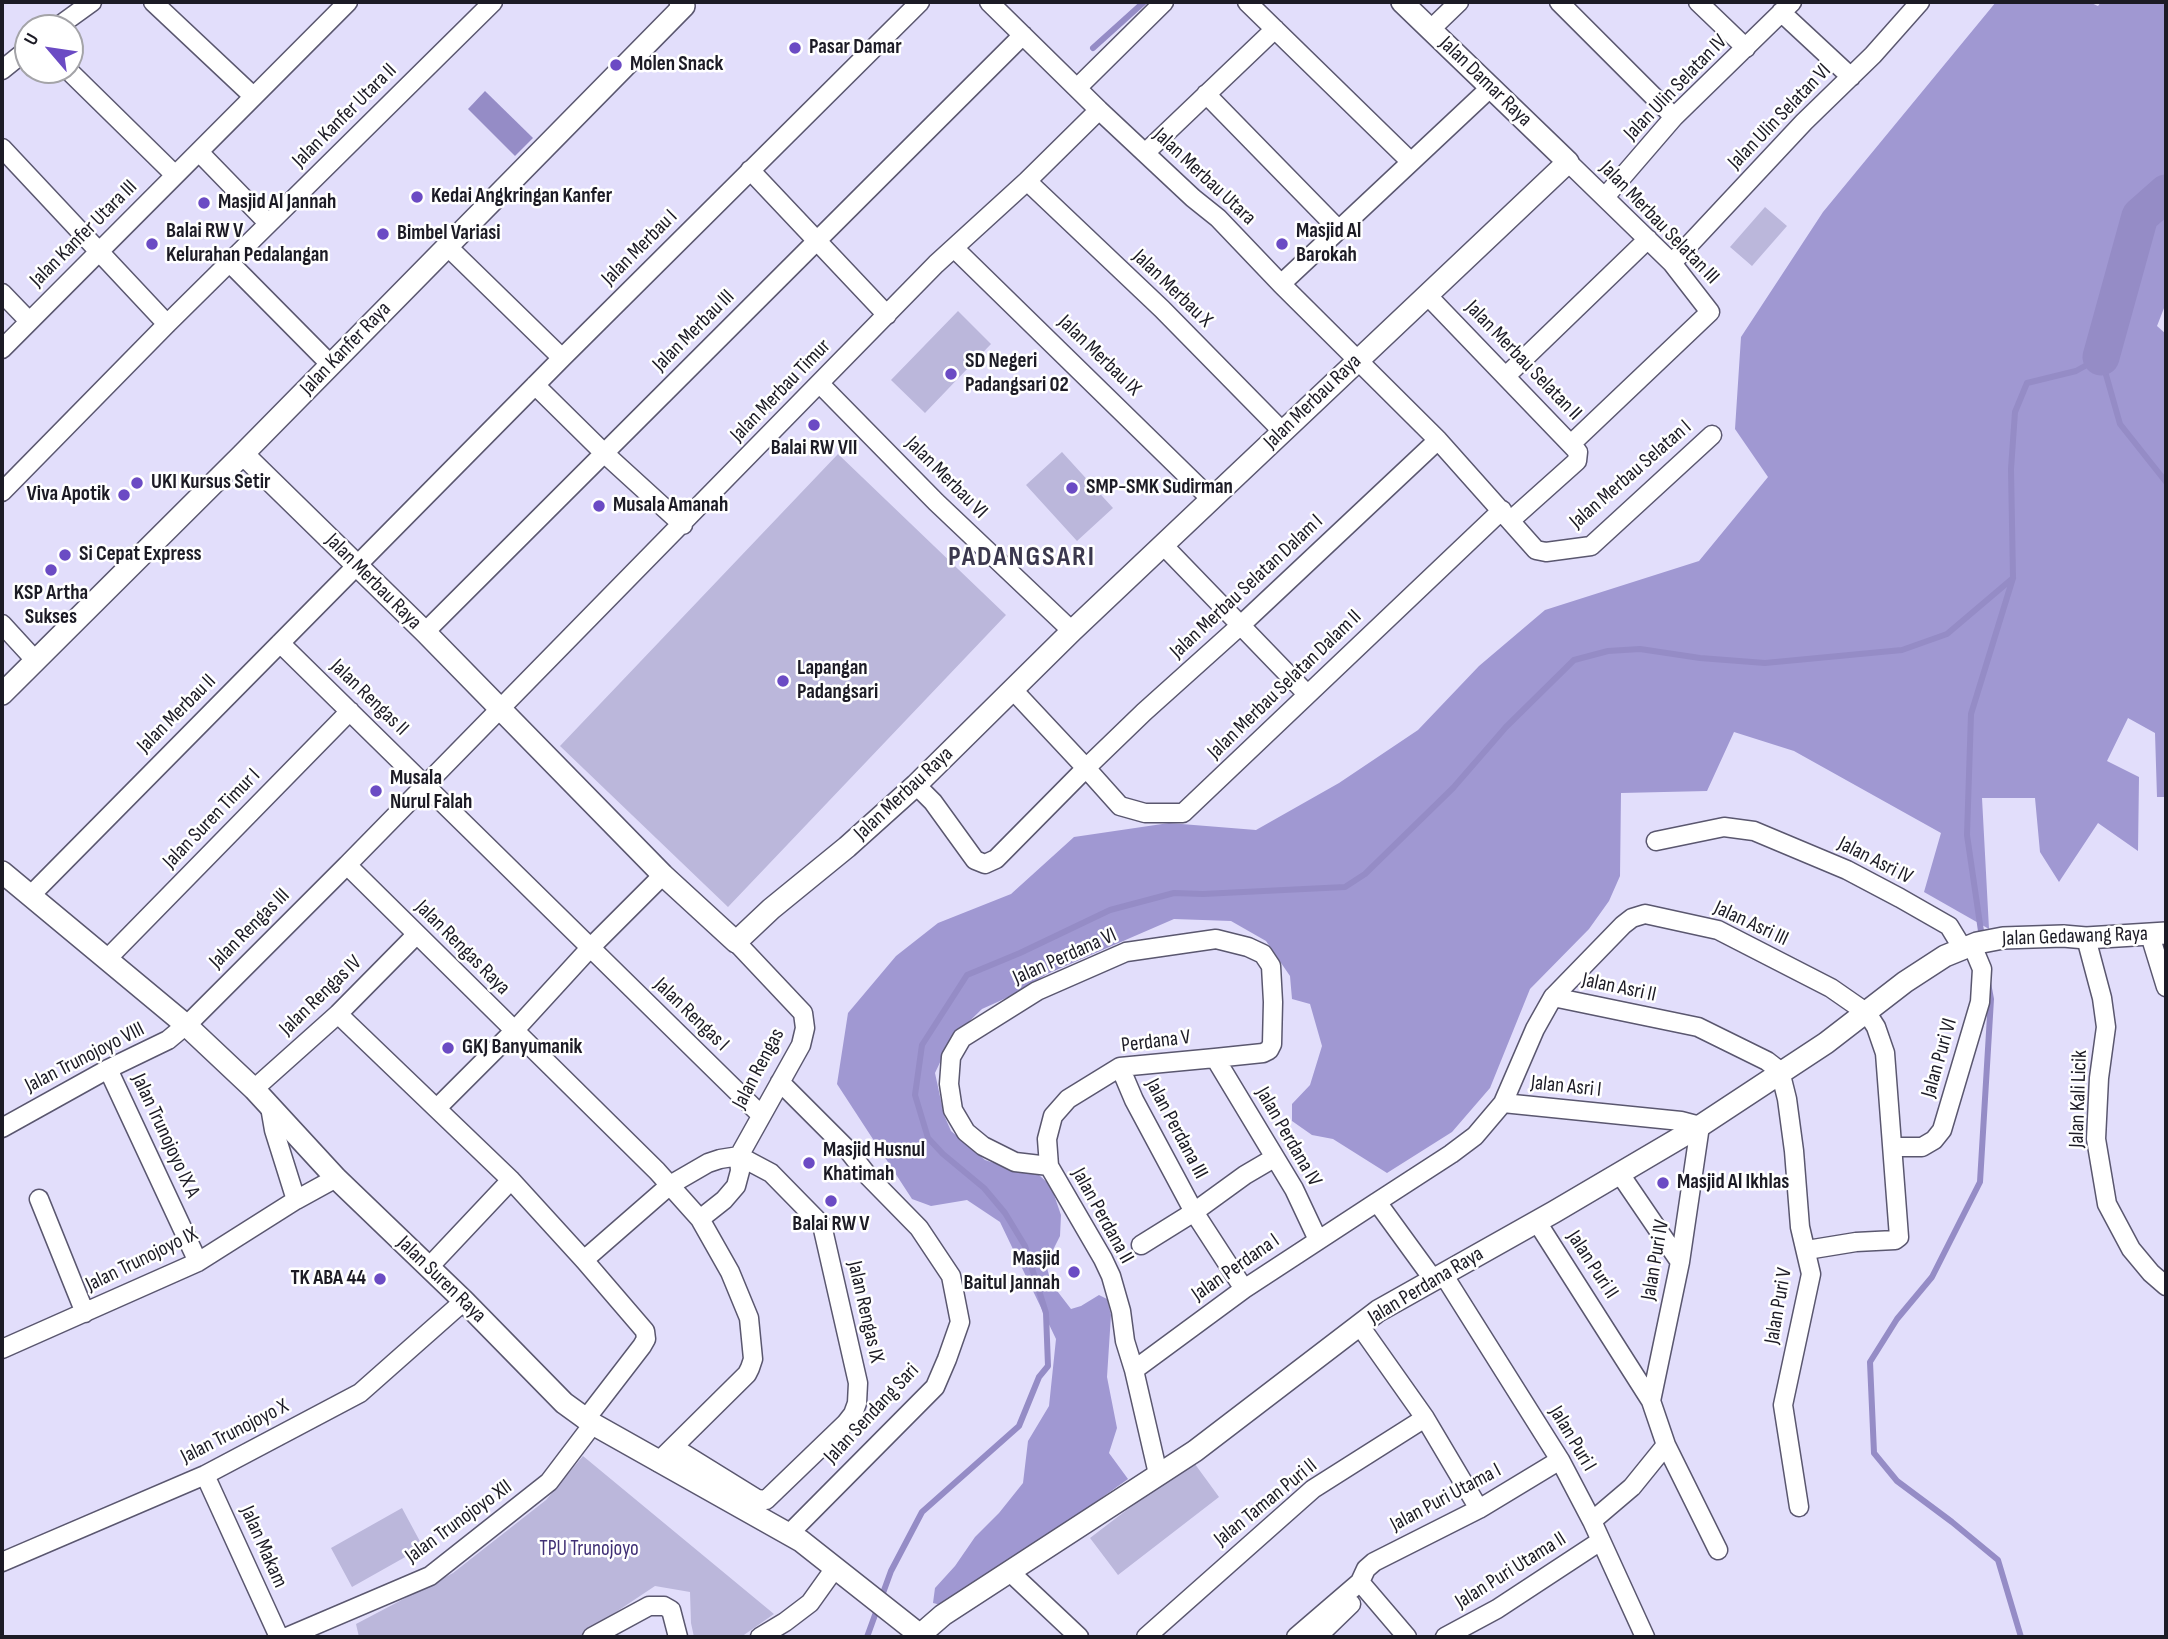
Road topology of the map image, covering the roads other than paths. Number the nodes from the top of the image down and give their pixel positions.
1 (92, 2) edge
2 (348, 2) edge
3 (493, 2) edge
4 (680, 2) edge
5 (920, 2) edge
6 (989, 2) edge
7 (1164, 2) edge
8 (1247, 2) edge
9 (1402, 2) edge
10 (1459, 2) edge
11 (1559, 2) edge
12 (1698, 2) edge
13 (1920, 2) edge
14 (164, 5) edge
15 (1786, 7) edge
16 (75, 14) edge
17 (1275, 29) junction
18 (1430, 30) junction
19 (1023, 35) junction
20 (1746, 48) junction
21 (1851, 77) junction
22 (82, 84) edge
23 (1077, 88) junction
24 (1490, 88) junction
25 (1206, 94) junction
26 (253, 96) junction
27 (1099, 110) junction
28 (1674, 117) junction
29 (2, 148) edge
30 (199, 152) junction
31 (1145, 153) junction
32 (1411, 162) junction
33 (1568, 162) junction
34 (750, 170) junction
35 (175, 175) junction
36 (1027, 181) junction
37 (1605, 197) junction
38 (268, 223) junction
39 (1339, 230) junction
40 (1648, 239) junction
41 (816, 242) junction
42 (447, 246) junction
43 (954, 248) junction
44 (100, 251) junction
45 (229, 262) junction
46 (1672, 263) junction
47 (1281, 284) junction
48 (2, 293) edge
49 (1428, 296) junction
50 (887, 315) junction
51 (29, 321) junction
52 (167, 324) junction
53 (2, 349) edge
54 (562, 358) junction
55 (1357, 360) junction
56 (331, 365) junction
57 (1506, 376) junction
58 (820, 384) junction
59 (535, 385) junction
60 (1283, 432) junction
61 (1712, 435) dead end
62 (1438, 440) junction
63 (604, 453) junction
64 (1574, 453) junction
65 (243, 454) junction
66 (2, 492) edge
67 (1211, 499) junction
68 (1506, 515) junction
69 (683, 525) junction
70 (1164, 546) junction
71 (357, 565) junction
72 (2, 624) edge
73 (1242, 624) junction
74 (1072, 631) junction
75 (425, 632) junction
76 (280, 643) junction
77 (35, 660) junction
78 (1013, 690) junction
79 (2, 694) edge
80 (1307, 694) junction
81 (500, 708) junction
82 (350, 710) junction
83 (1086, 768) junction
84 (426, 785) junction
85 (916, 785) junction
86 (1656, 841) dead end
87 (347, 865) junction
88 (2, 872) edge
89 (663, 875) junction
90 (30, 896) junction
91 (417, 934) junction
92 (2158, 934) edge
93 (2087, 938) junction
94 (736, 942) junction
95 (590, 948) junction
96 (1964, 948) junction
97 (107, 959) junction
98 (2166, 987) edge
99 (1553, 997) junction
100 (1867, 1013) junction
101 (338, 1014) junction
102 (186, 1026) junction
103 (514, 1031) junction
104 (1273, 1031) joint
105 (1215, 1058) junction
106 (1119, 1067) junction
107 (108, 1069) junction
108 (1780, 1071) junction
109 (780, 1082) junction
110 (254, 1088) junction
111 (1503, 1103) junction
112 (270, 1107) junction
113 (438, 1108) junction
114 (761, 1115) junction
115 (1700, 1126) junction
116 (2, 1128) edge
117 (1893, 1147) junction
118 (739, 1156) junction
119 (1274, 1158) junction
120 (1049, 1166) junction
121 (1620, 1174) junction
122 (336, 1178) junction
123 (511, 1180) junction
124 (670, 1185) junction
125 (39, 1199) dead end
126 (296, 1200) junction
127 (1377, 1202) junction
128 (1194, 1212) junction
129 (699, 1219) junction
130 (1537, 1222) junction
131 (1318, 1240) junction
132 (1141, 1245) dead end
133 (1807, 1250) junction
134 (584, 1260) junction
135 (198, 1262) junction
136 (1680, 1262) junction
137 (429, 1268) junction
138 (1438, 1276) junction
139 (2166, 1286) edge
140 (1244, 1289) junction
141 (464, 1301) junction
142 (85, 1313) junction
143 (1360, 1326) junction
144 (2, 1349) edge
145 (1134, 1370) junction
146 (1651, 1401) junction
147 (1425, 1418) junction
148 (589, 1422) junction
149 (1666, 1445) junction
150 (666, 1455) junction
151 (1560, 1460) junction
152 (1158, 1474) junction
153 (205, 1475) junction
154 (1798, 1507) dead end
155 (1479, 1509) junction
156 (1591, 1521) junction
157 (789, 1534) junction
158 (1599, 1542) junction
159 (1718, 1550) dead end
160 (2, 1562) edge
161 (835, 1568) junction
162 (1010, 1572) junction
163 (1363, 1586) junction
164 (920, 1636) edge
165 (1642, 1636) edge
166 (279, 1637) edge
167 (287, 1637) edge
168 (592, 1637) edge
169 (678, 1637) edge
170 (760, 1637) edge
171 (1079, 1637) edge
172 (1146, 1637) edge
173 (1296, 1637) edge
174 (1317, 1637) edge
175 (1408, 1637) edge
176 (1446, 1637) edge

1 - 16 street
2 - 26 street, Jalan Kanfer Utara III
3 - 38 street, Jalan Kanfer Utara II
4 - 42 street, Jalan Kanfer Raya
5 - 34 street, Jalan Merbau I
6 - 19 street, Jalan Merbau Utara
7 - 23 street
8 - 17 street
9 - 18 street, Jalan Damar Raya
10 - 18 street
11 - 28 street
12 - 20 street
13 - 21 street, Jalan Ulin Selatan VI
14 - 26 street
15 - 20 street, Jalan Ulin Selatan IV
15 - 21 street, Jalan Ulin Selatan IV
17 - 25 street
17 - 32 street
18 - 24 street, Jalan Damar Raya
19 - 23 street, Jalan Merbau Utara
19 - 41 street, Jalan Merbau III
20 - 28 street, Jalan Ulin Selatan IV
21 - 46 street, Jalan Ulin Selatan VI
22 - 35 street
23 - 27 street, Jalan Merbau Utara
24 - 32 street
24 - 33 street, Jalan Damar Raya
25 - 31 street
25 - 39 street
26 - 30 street, Jalan Kanfer Utara III
27 - 31 street, Jalan Merbau Utara
27 - 36 street, Jalan Merbau Timur
28 - 37 street, Jalan Ulin Selatan IV
29 - 44 street
30 - 35 street, Jalan Kanfer Utara III
30 - 38 street
31 - 47 street, Jalan Merbau Utara
32 - 39 street
33 - 37 street, Jalan Merbau Selatan III
33 - 49 street, Jalan Merbau Raya
34 - 41 street
34 - 54 street, Jalan Merbau I
35 - 44 street, Jalan Kanfer Utara III
36 - 43 street, Jalan Merbau Timur
36 - 60 street, Jalan Merbau X
37 - 40 street, Jalan Merbau Selatan III
38 - 45 street, Jalan Kanfer Utara II
39 - 47 street
40 - 46 street, Jalan Merbau Selatan III
40 - 57 street
41 - 50 street
41 - 63 street, Jalan Merbau III
42 - 54 street
42 - 56 street, Jalan Kanfer Raya
43 - 50 street, Jalan Merbau Timur
43 - 67 street, Jalan Merbau IX
44 - 51 street, Jalan Kanfer Utara III
44 - 52 street
45 - 52 street, Jalan Kanfer Utara II
45 - 56 street
46 - 64 street, Jalan Merbau Selatan III
47 - 55 street, Jalan Merbau Utara
48 - 51 street
49 - 55 street, Jalan Merbau Raya
49 - 57 street, Jalan Merbau Selatan II
50 - 58 street, Jalan Merbau Timur
51 - 53 street, Jalan Kanfer Utara III
52 - 66 street, Jalan Kanfer Utara II
54 - 59 street, Jalan Merbau I
55 - 60 street, Jalan Merbau Raya
55 - 62 street, Jalan Merbau Selatan I
56 - 65 street, Jalan Kanfer Raya
57 - 64 street, Jalan Merbau Selatan II
58 - 69 street, Jalan Merbau Timur
58 - 74 street, Jalan Merbau VI
59 - 63 street
59 - 71 street, Jalan Merbau I
60 - 67 street, Jalan Merbau Raya
61 - 68 street, Jalan Merbau Selatan I
62 - 68 street, Jalan Merbau Selatan I
62 - 73 street, Jalan Merbau Selatan Dalam I
63 - 69 street
63 - 75 street, Jalan Merbau III
64 - 68 street
65 - 71 street, Jalan Merbau Raya
65 - 77 street, Jalan Kanfer Raya
67 - 70 street, Jalan Merbau Raya
68 - 80 street, Jalan Merbau Selatan Dalam II
69 - 81 street, Jalan Merbau Timur
70 - 73 street
70 - 74 street, Jalan Merbau Raya
71 - 75 street, Jalan Merbau Raya
71 - 76 street, Jalan Merbau II
72 - 77 street
73 - 80 street
73 - 83 street, Jalan Merbau Selatan Dalam I
74 - 78 street, Jalan Merbau Raya
75 - 81 street, Jalan Merbau Raya
76 - 82 street, Jalan Rengas II
76 - 90 street, Jalan Merbau II
77 - 79 street, Jalan Kanfer Raya
78 - 83 street
78 - 85 street, Jalan Merbau Raya
80 - 83 street, Jalan Merbau Selatan Dalam II
81 - 84 street
81 - 89 street, Jalan Merbau Raya
82 - 84 street, Jalan Rengas II
82 - 97 street, Jalan Suren Timur I
83 - 85 street, Jalan Merbau Selatan Dalam I
84 - 87 street
84 - 95 street, Jalan Rengas I
85 - 94 street, Jalan Merbau Raya
86 - 96 street, Jalan Asri IV
87 - 91 street, Jalan Rengas Raya
87 - 102 street, Jalan Rengas III
88 - 90 street, Jalan Suren Raya
89 - 94 street, Jalan Merbau Raya
89 - 95 street
90 - 97 street, Jalan Suren Raya
91 - 101 street, Jalan Rengas IV
91 - 103 street, Jalan Rengas Raya
92 - 93 street, Jalan Gedawang Raya
92 - 98 street
93 - 96 street, Jalan Gedawang Raya
93 - 139 street, Jalan Kali Licik
94 - 109 street, Jalan Rengas
95 - 103 street
95 - 114 street, Jalan Rengas I
96 - 100 street, Jalan Perdana Raya
96 - 117 street, Jalan Puri VI
97 - 102 street, Jalan Suren Raya
99 - 100 street, Jalan Asri III
99 - 108 street, Jalan Asri II
99 - 111 street, Jalan Asri II
100 - 108 street, Jalan Perdana Raya
100 - 117 street, Jalan Puri VI
101 - 110 street, Jalan Rengas IV
101 - 113 street
102 - 107 street, Jalan Trunojoyo VIII
102 - 110 street, Jalan Suren Raya
103 - 113 street
103 - 124 street, Jalan Rengas Raya
104 - 105 street, Perdana V
104 - 120 street, Jalan Perdana VI
105 - 106 street, Perdana V
105 - 119 street, Jalan Perdana IV
106 - 120 street, Perdana V
106 - 128 street, Jalan Perdana III
107 - 116 street, Jalan Trunojoyo VIII
107 - 135 street, Jalan Trunojoyo IX A
108 - 115 street, Jalan Perdana Raya
108 - 133 street, Jalan Puri V
109 - 114 street, Jalan Rengas
109 - 157 street, Jalan Sendang Sari
110 - 112 street, Jalan Suren Raya
111 - 115 street, Jalan Asri I
111 - 127 street, Jalan Asri I
112 - 122 street, Jalan Suren Raya
112 - 126 street
113 - 123 street
114 - 118 street, Jalan Rengas
115 - 121 street, Jalan Perdana Raya
115 - 136 street, Jalan Puri IV
117 - 133 street, Jalan Puri VI
118 - 124 street
118 - 129 street, Jalan Rengas
118 - 150 street, Jalan Rengas IX
119 - 128 street, Jalan Perdana III
119 - 131 street, Jalan Perdana IV
120 - 145 street, Jalan Perdana II
121 - 130 street, Jalan Perdana Raya
121 - 136 street
122 - 126 street, Jalan Trunojoyo IX
122 - 137 street, Jalan Suren Raya
123 - 134 street
123 - 137 street
124 - 129 street, Jalan Rengas Raya
124 - 134 street
125 - 142 street
126 - 135 street, Jalan Trunojoyo IX
127 - 131 street, Jalan Perdana I
127 - 138 street
128 - 132 street, Jalan Perdana II
128 - 140 street, Jalan Perdana III
129 - 150 street, Jalan Rengas Raya
130 - 138 street, Jalan Perdana Raya
130 - 146 street, Jalan Puri II
131 - 140 street, Jalan Perdana I
133 - 154 street, Jalan Puri V
134 - 148 street, Jalan Trunojoyo XII
135 - 142 street, Jalan Trunojoyo IX
136 - 146 street, Jalan Puri IV
137 - 141 street, Jalan Suren Raya
138 - 143 street, Jalan Perdana Raya
138 - 151 street, Jalan Puri I
140 - 145 street, Jalan Perdana I
141 - 148 street, Jalan Suren Raya
141 - 153 street, Jalan Trunojoyo X
142 - 144 street, Jalan Trunojoyo IX
143 - 147 street
143 - 152 street, Jalan Perdana Raya
145 - 152 street
146 - 149 street, Jalan Puri II
147 - 155 street
147 - 172 street, Jalan Taman Puri II
148 - 150 street, Jalan Suren Raya
148 - 167 street, Jalan Trunojoyo XII
149 - 156 street
149 - 159 street, Jalan Puri II
150 - 157 street, Jalan Suren Raya
151 - 155 street, Jalan Puri Utama I
151 - 156 street, Jalan Puri I
152 - 162 street, Jalan Perdana Raya
153 - 160 street, Jalan Trunojoyo X
153 - 166 street, Jalan Makam
155 - 163 street, Jalan Puri Utama I
156 - 158 street, Jalan Puri I
157 - 161 street, Jalan Suren Raya
158 - 165 street, Jalan Puri I
158 - 176 street, Jalan Puri Utama II
161 - 164 street, Jalan Suren Raya
161 - 170 street
162 - 164 street, Jalan Perdana Raya
162 - 171 street
163 - 173 street
163 - 174 street
163 - 175 street
168 - 169 street

